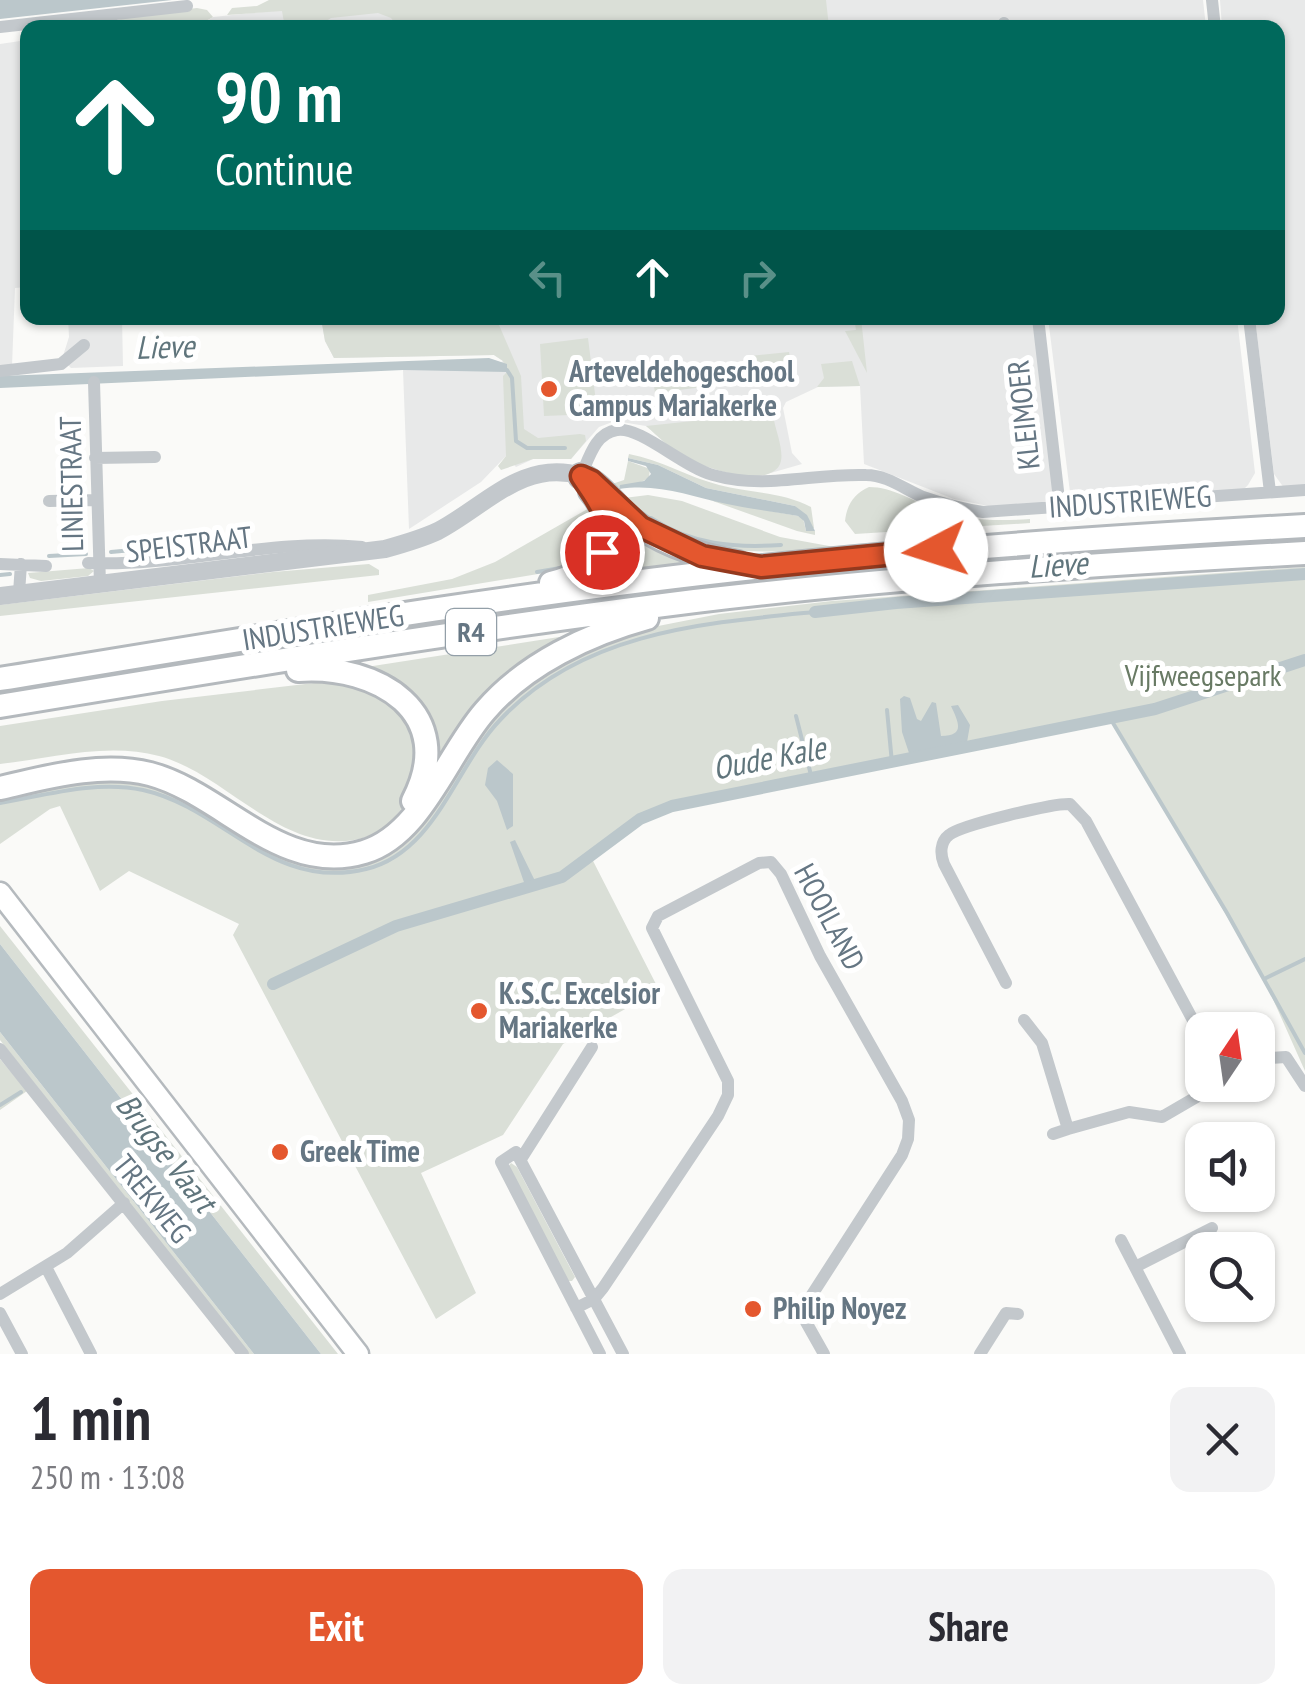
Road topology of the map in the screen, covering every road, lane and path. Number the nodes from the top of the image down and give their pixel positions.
1 (187, 6) dead end
2 (62, 20) edge
3 (1039, 325) edge
4 (1249, 325) edge
5 (84, 345) dead end
6 (0, 371) edge
7 (94, 382) dead end
8 (154, 457) dead end
9 (96, 458) junction
10 (581, 476) junction
11 (1305, 490) edge
12 (1270, 492) junction
13 (48, 500) dead end
14 (96, 500) junction
15 (1060, 508) junction
16 (1305, 526) edge
17 (385, 549) junction
18 (1305, 553) edge
19 (94, 563) junction
20 (0, 564) edge
21 (21, 564) junction
22 (46, 566) dead end
23 (761, 567) junction
24 (100, 584) junction
25 (20, 594) junction
26 (0, 596) edge
27 (505, 600) junction
28 (698, 601) junction
29 (245, 667) junction
30 (0, 680) edge
31 (0, 706) edge
32 (0, 773) edge
33 (0, 788) edge
34 (0, 893) edge
35 (1006, 983) dead end
36 (1189, 1012) edge
37 (1024, 1020) dead end
38 (592, 1046) dead end
39 (0, 1049) edge
40 (1275, 1058) edge
41 (1305, 1086) edge
42 (1188, 1102) edge
43 (1068, 1129) junction
44 (1053, 1134) dead end
45 (521, 1159) junction
46 (124, 1202) junction
47 (1212, 1228) dead end
48 (1122, 1240) dead end
49 (46, 1267) junction
50 (1135, 1267) junction
51 (0, 1294) edge
52 (594, 1299) junction
53 (576, 1308) junction
54 (1009, 1310) dead end
55 (0, 1313) edge
56 (22, 1354) edge
57 (91, 1354) edge
58 (242, 1354) edge
59 (358, 1354) edge
60 (600, 1354) edge
61 (623, 1354) edge
62 (824, 1354) edge
63 (980, 1354) edge
64 (1180, 1354) edge

1 - 2 street
3 - 15 street, KLEIMOER
4 - 12 street
5 - 6 street
7 - 9 street, LINIESTRAAT
8 - 9 street
9 - 14 street, LINIESTRAAT
10 - 15 street, INDUSTRIEWEG
10 - 17 street, SPEISTRAAT
10 - 23 highway, R4
10 - 27 highway, R4
11 - 12 street, INDUSTRIEWEG
12 - 15 street, INDUSTRIEWEG
13 - 14 street
14 - 19 street, LINIESTRAAT
16 - 23 highway, INDUSTRIEWEG / R4
17 - 19 street, SPEISTRAAT
17 - 24 street, SPEISTRAAT
18 - 28 highway, INDUSTRIEWEG / R4
19 - 24 street, LINIESTRAAT
20 - 21 street
21 - 22 street
21 - 25 street
23 - 27 highway, INDUSTRIEWEG / R4
24 - 25 street, SPEISTRAAT
25 - 26 street, SPEISTRAAT
27 - 30 highway, INDUSTRIEWEG / R4
28 - 29 highway, INDUSTRIEWEG / R4
28 - 33 highway
29 - 31 highway, INDUSTRIEWEG / R4
29 - 32 highway
34 - 59 main road
35 - 36 street
37 - 43 street
38 - 45 street
39 - 46 street, TREKWEG
40 - 41 street
42 - 43 street
43 - 44 street
45 - 52 street
45 - 53 street
46 - 49 street
46 - 58 street, TREKWEG
47 - 50 street
48 - 50 street
49 - 51 street
49 - 57 street
50 - 64 street
52 - 53 street, HOOILAND
52 - 61 street
52 - 62 street, HOOILAND
53 - 60 street
54 - 63 street
55 - 56 street

